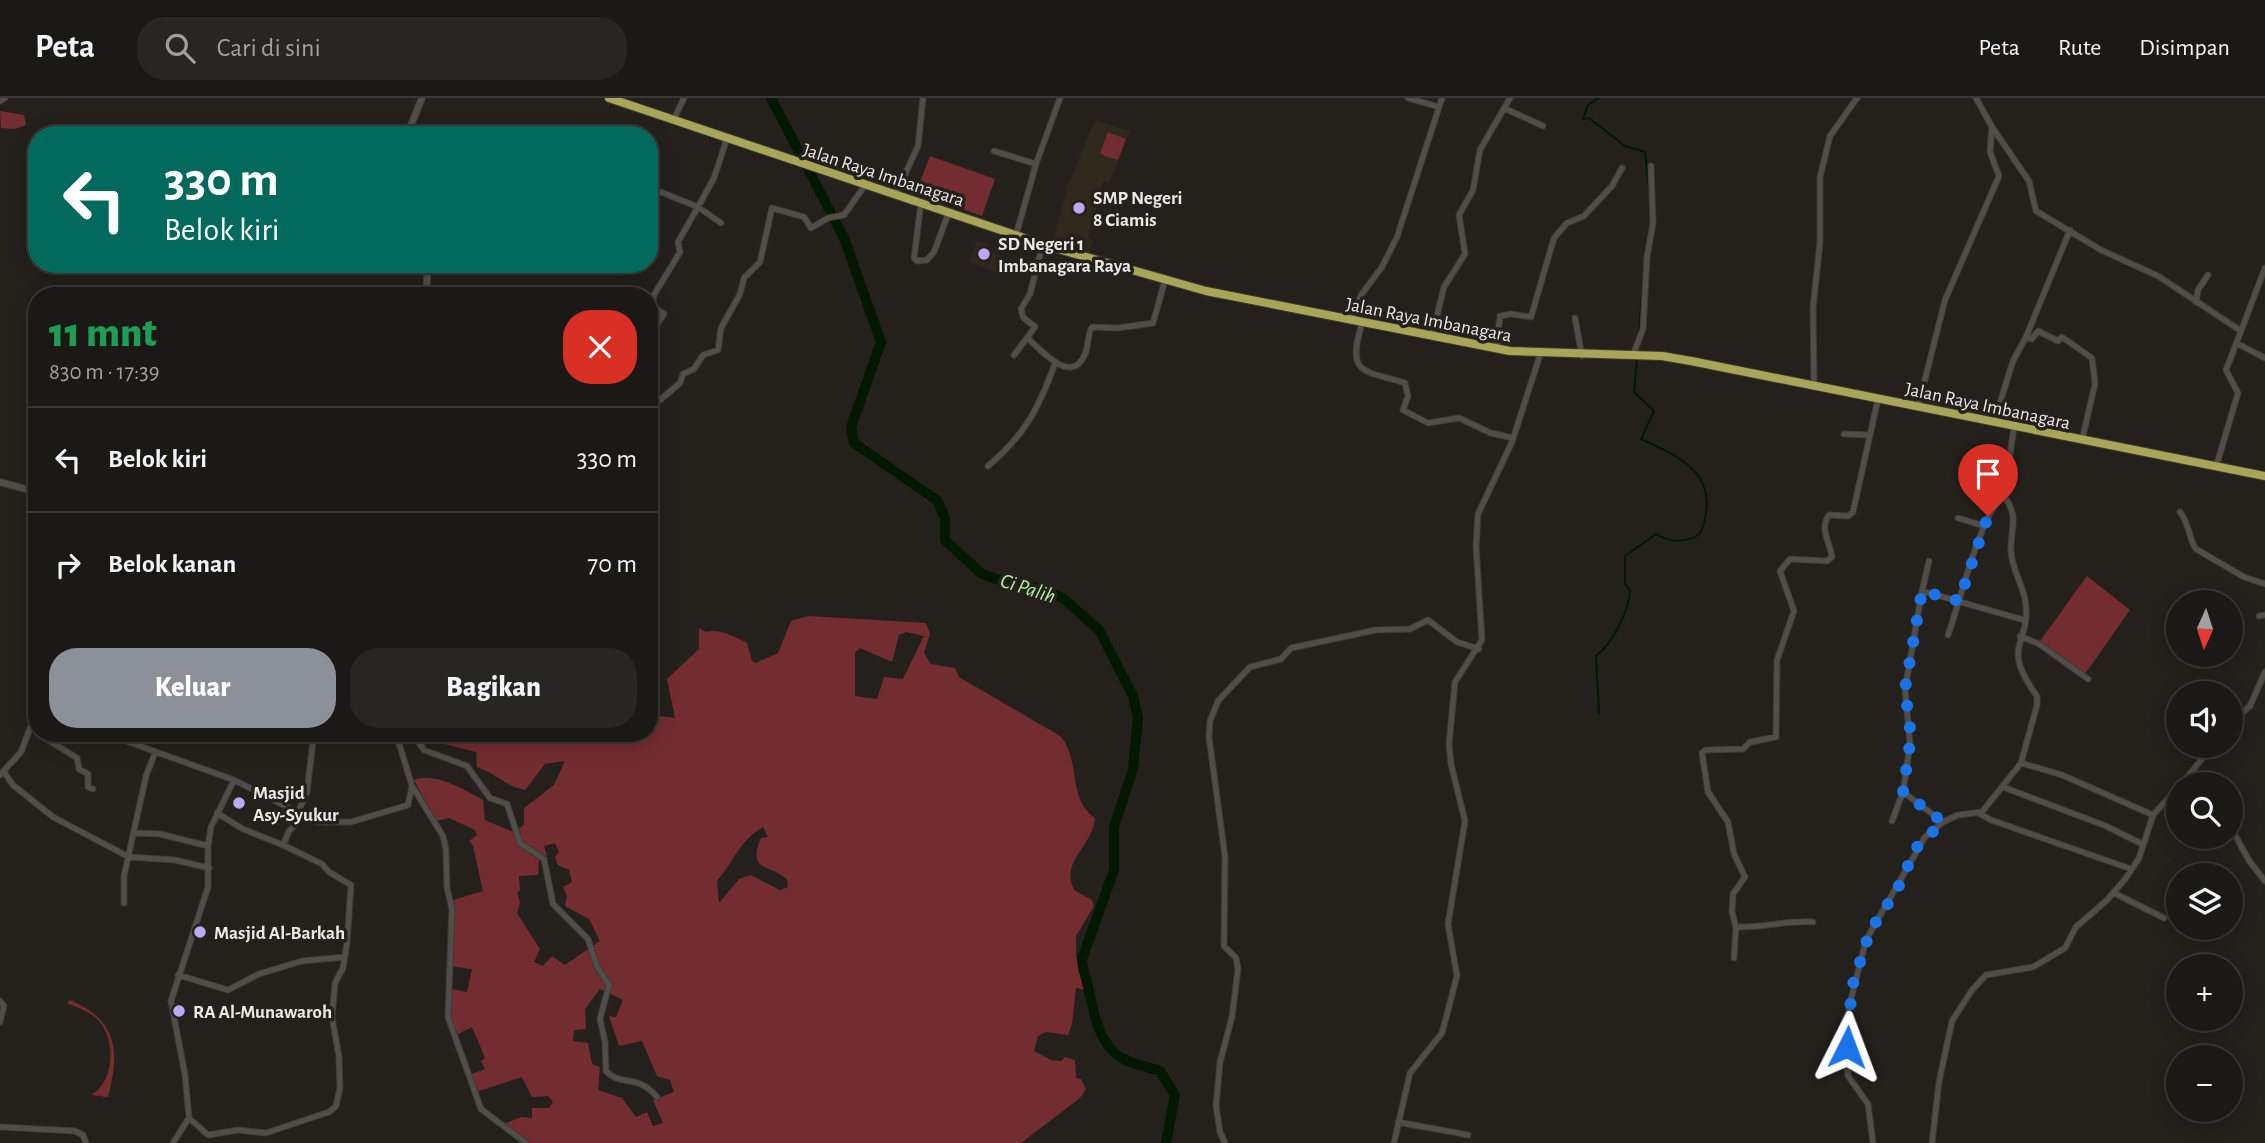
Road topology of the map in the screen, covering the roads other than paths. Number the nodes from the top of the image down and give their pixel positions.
1 (5, 98) edge
2 (422, 98) edge
3 (609, 98) edge
4 (684, 98) edge
5 (923, 98) edge
6 (1060, 98) edge
7 (1408, 98) edge
8 (1442, 98) edge
9 (1510, 98) edge
10 (1857, 98) edge
11 (1976, 98) edge
12 (0, 101) edge
13 (1439, 107) junction
14 (1506, 109) junction
15 (674, 120) junction
16 (411, 126) edge
17 (1544, 126) dead end
18 (1992, 127) junction
19 (727, 138) junction
20 (993, 151) dead end
21 (1036, 164) junction
22 (1651, 166) dead end
23 (1622, 168) dead end
24 (866, 184) junction
25 (661, 192) dead end
26 (895, 194) junction
27 (921, 202) junction
28 (698, 206) junction
29 (949, 212) junction
30 (721, 223) dead end
31 (2070, 230) junction
32 (1016, 235) junction
33 (1043, 244) junction
34 (2265, 268) edge
35 (2208, 275) dead end
36 (1165, 280) junction
37 (658, 288) edge
38 (2196, 302) junction
39 (658, 310) edge
40 (1575, 318) dead end
41 (1351, 321) junction
42 (658, 323) edge
43 (1362, 323) junction
44 (2241, 331) junction
45 (1432, 337) junction
46 (2026, 337) junction
47 (1027, 338) junction
48 (2236, 343) junction
49 (1496, 349) junction
50 (1014, 355) dead end
51 (1541, 355) junction
52 (1636, 355) junction
53 (1582, 356) junction
54 (2265, 358) edge
55 (1055, 364) junction
56 (1814, 386) junction
57 (1878, 398) junction
58 (660, 400) dead end
59 (1918, 407) junction
60 (1994, 423) junction
61 (2014, 427) junction
62 (1844, 434) dead end
63 (1870, 435) junction
64 (1513, 438) junction
65 (2082, 441) junction
66 (988, 466) dead end
67 (2216, 467) junction
68 (2265, 476) edge
69 (0, 482) edge
70 (28, 490) edge
71 (2004, 496) junction
72 (2180, 512) dead end
73 (1958, 518) dead end
74 (1984, 526) junction
75 (1929, 561) dead end
76 (2265, 584) edge
77 (1922, 591) junction
78 (1959, 601) junction
79 (2024, 620) junction
80 (1948, 635) dead end
81 (2020, 636) junction
82 (1479, 649) junction
83 (2265, 672) edge
84 (2088, 679) dead end
85 (2243, 712) edge
86 (28, 742) edge
87 (51, 742) edge
88 (127, 742) edge
89 (313, 742) edge
90 (399, 742) edge
91 (418, 742) edge
92 (155, 753) junction
93 (2202, 758) edge
94 (2021, 763) junction
95 (2191, 772) edge
96 (2, 774) edge
97 (234, 780) junction
98 (412, 786) junction
99 (2003, 787) junction
100 (93, 789) dead end
101 (1903, 792) junction
102 (2166, 801) edge
103 (298, 811) junction
104 (217, 813) junction
105 (1979, 813) junction
106 (305, 815) junction
107 (2153, 815) junction
108 (1892, 821) dead end
109 (1943, 822) junction
110 (136, 833) junction
111 (2142, 844) junction
112 (283, 845) junction
113 (208, 846) junction
114 (2243, 849) edge
115 (129, 857) junction
116 (209, 868) junction
117 (2131, 869) junction
118 (2265, 881) edge
119 (2114, 893) junction
120 (124, 904) dead end
121 (2164, 918) dead end
122 (1813, 922) dead end
123 (1736, 927) junction
124 (345, 957) junction
125 (1734, 958) dead end
126 (178, 975) junction
127 (0, 1001) edge
128 (0, 1022) edge
129 (657, 1097) dead end
130 (188, 1118) junction
131 (1398, 1122) junction
132 (0, 1128) edge
133 (1468, 1135) dead end
134 (86, 1143) edge
135 (173, 1143) edge
136 (526, 1143) edge
137 (1225, 1143) edge
138 (1394, 1143) edge
139 (1873, 1143) edge
140 (1932, 1143) edge

1 - 12 street
2 - 16 street
3 - 15 highway, Jalan Raya Imbanagara
4 - 15 street
5 - 26 street
6 - 21 street
7 - 13 street
8 - 13 street
9 - 14 street
10 - 56 street
11 - 18 street
13 - 41 street
14 - 17 street
14 - 45 street
15 - 19 highway, Jalan Raya Imbanagara
18 - 31 street
18 - 59 street
19 - 24 highway, Jalan Raya Imbanagara
19 - 28 street
20 - 21 street
21 - 32 street
22 - 52 street
23 - 49 street
24 - 26 highway, Jalan Raya Imbanagara
24 - 58 street
25 - 28 street
26 - 27 highway, Jalan Raya Imbanagara
27 - 29 highway, Jalan Raya Imbanagara
27 - 29 street
28 - 30 street
28 - 37 street
29 - 32 highway, Jalan Raya Imbanagara
31 - 38 street
31 - 46 street
32 - 33 highway, Jalan Raya Imbanagara
33 - 36 highway, Jalan Raya Imbanagara
33 - 47 street
34 - 44 street
35 - 38 street
36 - 41 highway, Jalan Raya Imbanagara
36 - 55 street
38 - 44 street
39 - 42 street
40 - 53 street
41 - 43 highway, Jalan Raya Imbanagara
43 - 45 highway, Jalan Raya Imbanagara
43 - 64 street
44 - 48 street
45 - 49 highway, Jalan Raya Imbanagara
46 - 60 street
46 - 65 street
47 - 50 street
47 - 55 street
48 - 54 street
48 - 67 street
49 - 51 highway, Jalan Raya Imbanagara
51 - 53 highway, Jalan Raya Imbanagara
51 - 64 street
52 - 53 highway, Jalan Raya Imbanagara
52 - 56 highway, Jalan Raya Imbanagara
55 - 66 street
56 - 57 highway, Jalan Raya Imbanagara
57 - 59 highway, Jalan Raya Imbanagara
57 - 63 street
59 - 60 highway, Jalan Raya Imbanagara
60 - 61 highway, Jalan Raya Imbanagara
61 - 65 highway, Jalan Raya Imbanagara
61 - 71 street
62 - 63 street
63 - 123 street
64 - 82 street
65 - 67 highway, Jalan Raya Imbanagara
67 - 68 highway, Jalan Raya Imbanagara
69 - 70 street
71 - 74 street
71 - 79 street
72 - 76 street
73 - 74 street
74 - 78 street
75 - 77 street
77 - 78 street
77 - 101 street
78 - 79 street
78 - 80 street
79 - 81 street
81 - 84 street
81 - 94 street
82 - 131 street
82 - 137 street
83 - 85 street
86 - 96 street
87 - 100 street
88 - 92 street
89 - 103 street
90 - 98 street
91 - 129 street
92 - 97 street
92 - 110 street
93 - 95 street
94 - 99 street
94 - 107 street
96 - 115 street
97 - 103 street
97 - 104 street
98 - 106 street
98 - 136 street
99 - 105 street
99 - 111 street
101 - 108 street
101 - 109 street
102 - 107 street
103 - 106 street
104 - 112 street
104 - 113 street
105 - 109 street
105 - 117 street
106 - 112 street
107 - 111 street
109 - 139 street
110 - 113 street
110 - 115 street
111 - 117 street
112 - 124 street
113 - 116 street
114 - 118 street
115 - 116 street
115 - 120 street
116 - 126 street
117 - 119 street
119 - 121 street
119 - 140 street
122 - 123 street
123 - 125 street
124 - 126 street
124 - 130 street
126 - 130 street
127 - 128 street
130 - 135 street
131 - 133 street
131 - 138 street
132 - 134 street

